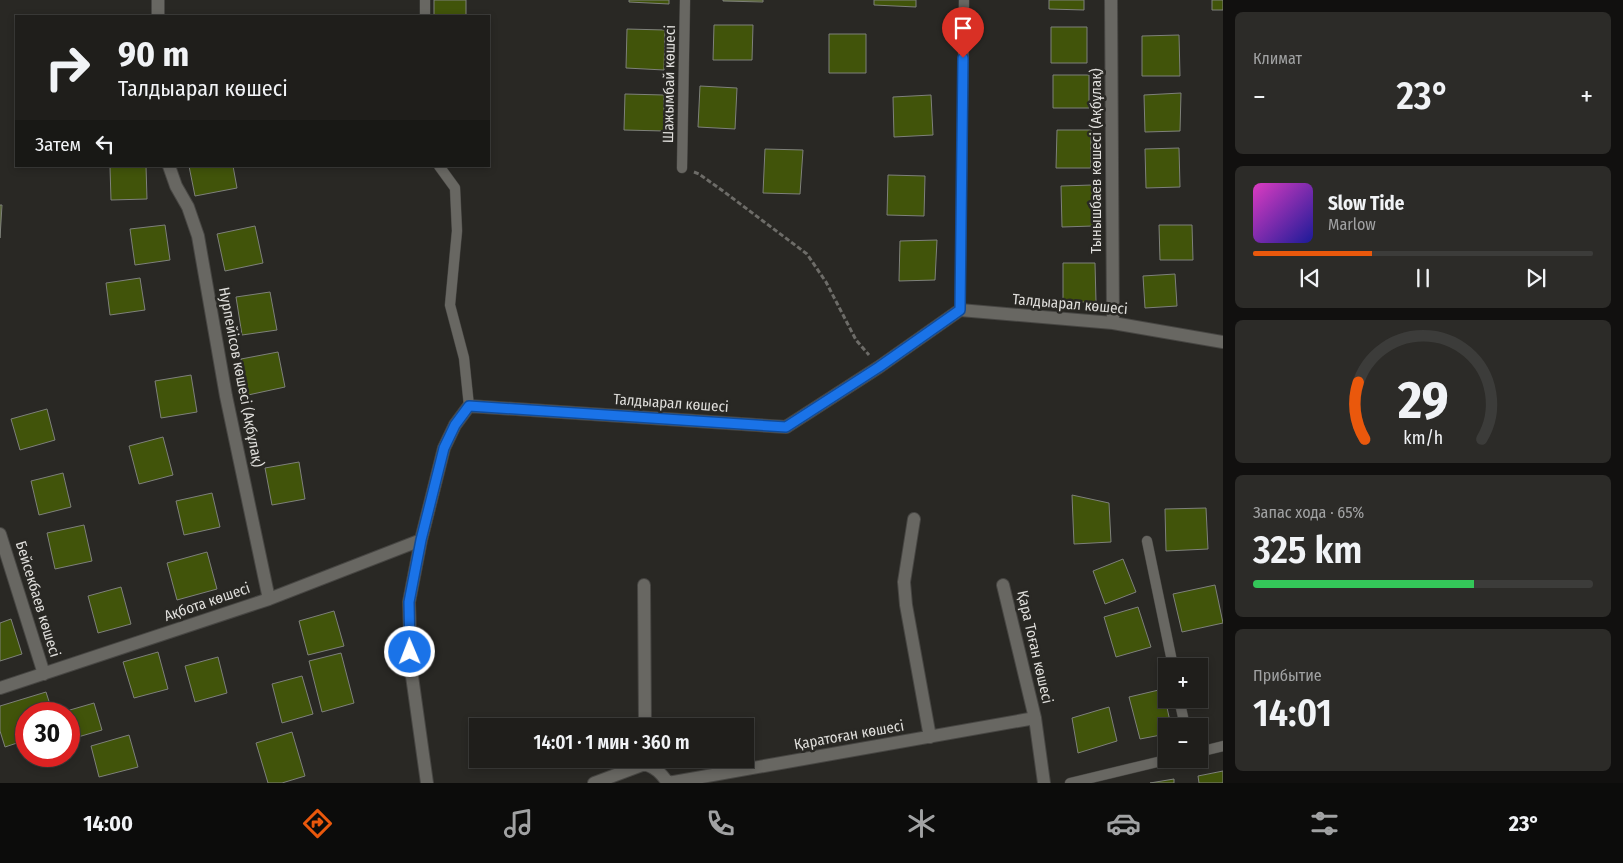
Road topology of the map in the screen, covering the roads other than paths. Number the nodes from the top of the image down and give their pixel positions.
1 (158, 0) edge
2 (425, 0) edge
3 (685, 0) edge
4 (964, 0) edge
5 (1111, 0) edge
6 (158, 15) edge
7 (425, 15) edge
8 (169, 167) edge
9 (441, 167) edge
10 (682, 168) road end
11 (960, 310) junction
12 (1113, 323) junction
13 (1223, 342) edge
14 (469, 406) junction
15 (914, 519) dead end
16 (0, 534) edge
17 (421, 540) junction
18 (1147, 541) dead end
19 (644, 584) dead end
20 (1003, 584) dead end
21 (269, 599) junction
22 (1171, 658) edge
23 (44, 674) junction
24 (0, 688) edge
25 (645, 718) edge
26 (1035, 718) junction
27 (930, 737) junction
28 (1223, 746) edge
29 (1208, 750) edge
30 (1158, 762) edge
31 (630, 768) edge
32 (655, 768) edge
33 (428, 783) edge
34 (594, 783) edge
35 (668, 783) edge
36 (1044, 783) edge
37 (1070, 783) edge

1 - 6 street
2 - 7 lane
3 - 10 lane, Шажымбай көшесі
4 - 11 lane
5 - 12 street, Тынышбаев көшесі (Ақбұлақ)
8 - 21 street, Нурпейісов көшесі (Ақбұлақ)
9 - 14 lane
11 - 12 street, Талдыарал көшесі
11 - 14 street, Талдыарал көшесі
12 - 13 street, Талдыарал көшесі
14 - 17 street
15 - 27 street
16 - 23 street, Бейсекбаев көшесі
17 - 21 street, Ақбота көшесі
17 - 33 street
18 - 22 lane
19 - 25 street
20 - 26 street, Қара Тоған көшесі
21 - 23 street, Ақбота көшесі
23 - 24 street, Ақбота көшесі
26 - 27 street, Қаратоған көшесі
26 - 36 street, Қара Тоған көшесі
27 - 35 street, Қаратоған көшесі
28 - 29 lane
30 - 37 lane
31 - 34 street
32 - 35 street

